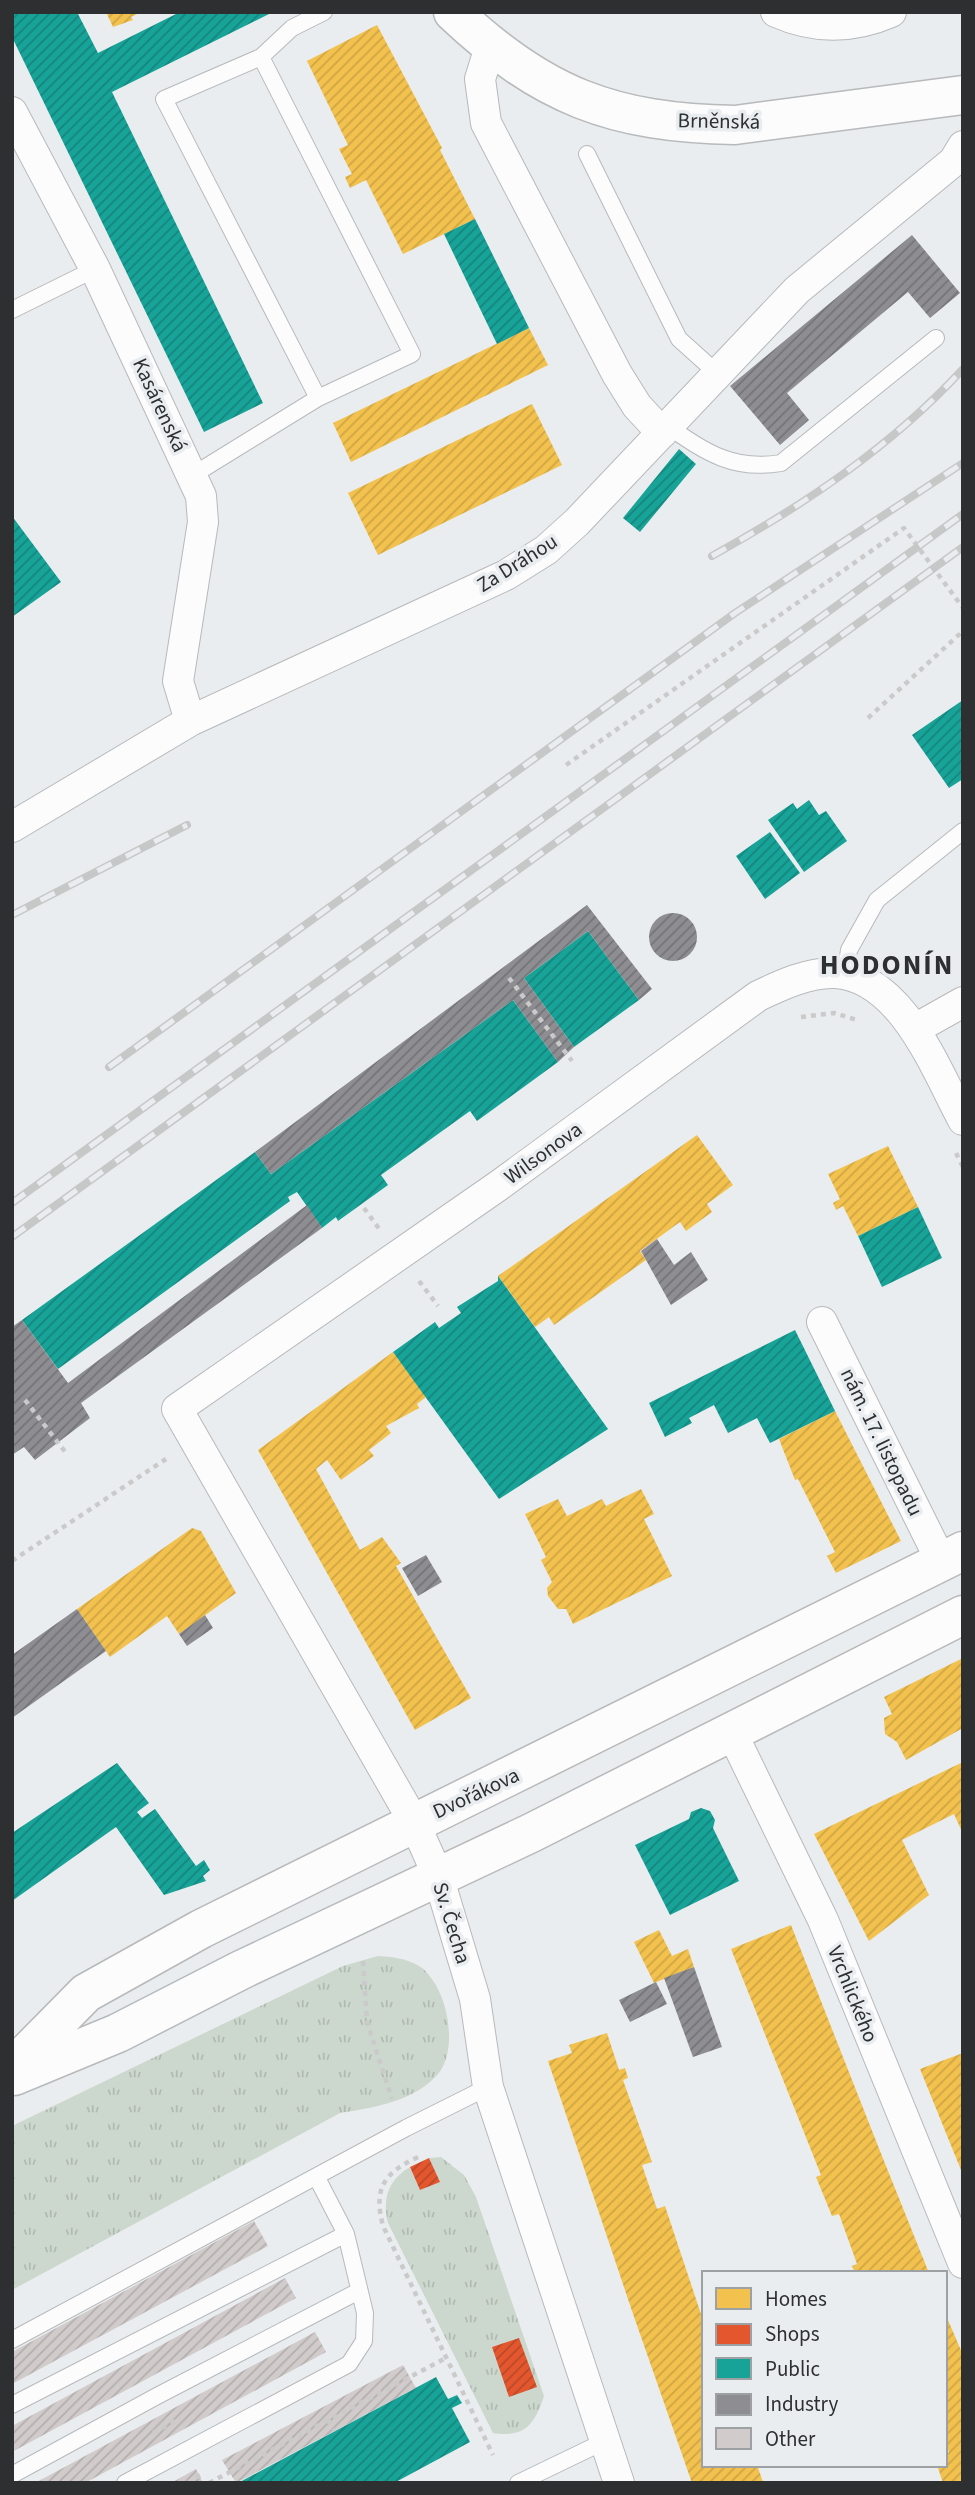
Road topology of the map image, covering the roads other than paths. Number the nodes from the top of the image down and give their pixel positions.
1 (324, 12) edge
2 (453, 12) edge
3 (776, 12) edge
4 (891, 12) edge
5 (490, 47) junction
6 (261, 57) junction
7 (963, 95) edge
8 (13, 114) edge
9 (963, 146) edge
10 (587, 154) dead end
11 (95, 269) junction
12 (12, 310) edge
13 (936, 338) dead end
14 (718, 374) junction
15 (318, 398) junction
16 (666, 430) junction
17 (193, 475) junction
18 (190, 721) junction
19 (12, 827) edge
20 (963, 831) edge
21 (845, 976) junction
22 (963, 1002) edge
23 (915, 1029) junction
24 (963, 1120) edge
25 (822, 1322) dead end
26 (177, 1409) joint
27 (952, 1556) edge
28 (963, 1615) edge
29 (731, 1731) junction
30 (414, 1822) junction
31 (438, 1876) junction
32 (12, 2068) edge
33 (12, 2077) edge
34 (488, 2087) junction
35 (317, 2179) junction
36 (345, 2234) junction
37 (963, 2263) edge
38 (359, 2291) junction
39 (12, 2340) edge
40 (12, 2405) edge
41 (603, 2441) junction
42 (12, 2475) edge
43 (125, 2483) edge
44 (518, 2483) edge
45 (619, 2483) edge

1 - 6 lane
2 - 5 main road, Brněnská
3 - 4 street
5 - 7 main road, Brněnská
5 - 16 street
6 - 15 lane
6 - 15 lane
8 - 11 street, Kasárenská
9 - 14 street, Za Dráhou
10 - 14 lane
11 - 12 lane
11 - 17 street, Kasárenská
13 - 16 lane
14 - 16 street, Za Dráhou
15 - 17 lane
16 - 18 street, Za Dráhou
17 - 18 street, Kasárenská
18 - 19 street, Za Dráhou
20 - 21 lane
21 - 23 street, Wilsonova
21 - 26 street, Wilsonova
22 - 23 street
23 - 24 street, Wilsonova
25 - 27 street, nám. 17. listopadu
26 - 30 street, Sv. Čecha
27 - 30 main road, Dvořákova
28 - 29 main road
29 - 31 main road
29 - 37 street, Vrchlického
30 - 31 street, Sv. Čecha
30 - 32 main road, Dvořákova
31 - 33 main road
31 - 34 street, Sv. Čecha
34 - 35 lane
34 - 41 street, Sv. Čecha
35 - 36 lane
35 - 39 lane
36 - 38 lane
36 - 40 lane
38 - 42 lane
38 - 43 lane
41 - 44 lane
41 - 45 street, Sv. Čecha

